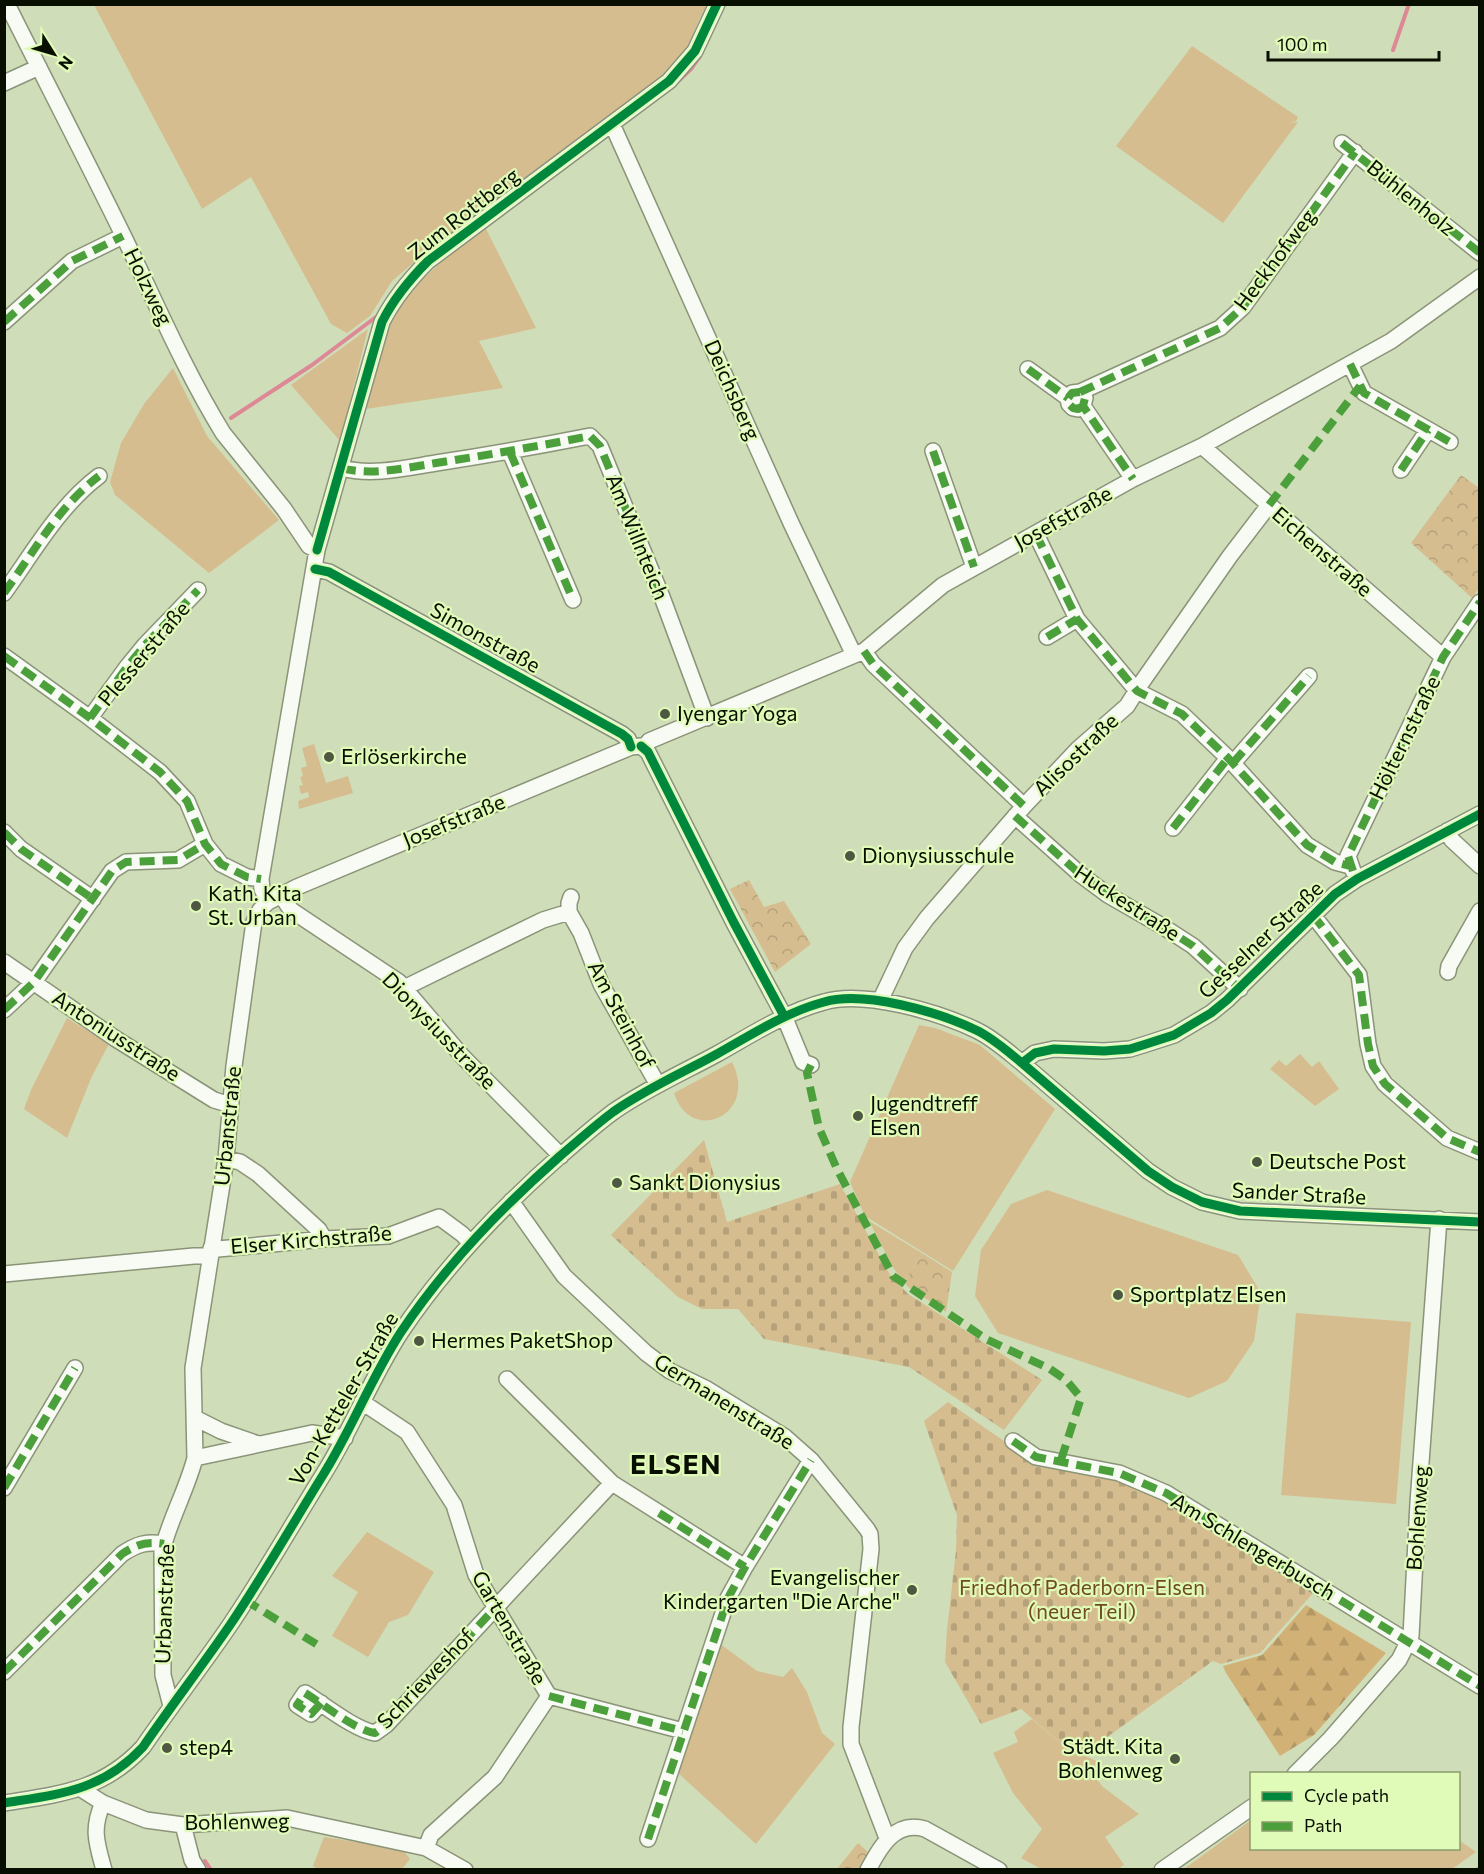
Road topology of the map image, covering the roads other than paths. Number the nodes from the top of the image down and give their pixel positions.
1 (7, 4) edge
2 (717, 4) edge
3 (39, 67) junction
4 (4, 83) edge
5 (612, 124) junction
6 (1342, 143) dead end
7 (1355, 152) junction
8 (123, 236) junction
9 (1479, 253) edge
10 (1479, 277) edge
11 (4, 322) edge
12 (1350, 364) junction
13 (1028, 369) dead end
14 (1077, 399) junction
15 (1428, 430) junction
16 (1450, 442) dead end
17 (1202, 446) junction
18 (933, 450) dead end
19 (510, 452) junction
20 (341, 468) junction
21 (1401, 470) dead end
22 (99, 476) dead end
23 (1133, 479) junction
24 (1269, 505) junction
25 (1036, 534) junction
26 (317, 550) junction
27 (974, 567) junction
28 (315, 569) junction
29 (198, 590) dead end
30 (4, 593) edge
31 (573, 600) dead end
32 (1479, 602) edge
33 (1077, 619) junction
34 (1047, 637) dead end
35 (859, 653) junction
36 (4, 656) edge
37 (1443, 657) junction
38 (1309, 676) dead end
39 (1137, 691) junction
40 (90, 718) junction
41 (707, 718) junction
42 (639, 747) junction
43 (1230, 761) junction
44 (1019, 811) junction
45 (1479, 814) edge
46 (1173, 828) dead end
47 (1447, 831) junction
48 (4, 832) edge
49 (205, 844) junction
50 (1479, 866) edge
51 (1353, 872) junction
52 (261, 879) junction
53 (93, 899) junction
54 (275, 899) junction
55 (1479, 911) edge
56 (1313, 915) junction
57 (4, 962) edge
58 (1448, 972) dead end
59 (34, 982) junction
60 (404, 987) junction
61 (1240, 989) junction
62 (880, 1001) junction
63 (4, 1010) edge
64 (784, 1016) junction
65 (1022, 1062) junction
66 (811, 1065) dead end
67 (658, 1085) junction
68 (231, 1102) junction
69 (1479, 1152) edge
70 (561, 1156) junction
71 (226, 1159) junction
72 (511, 1201) junction
73 (1438, 1219) junction
74 (1479, 1222) edge
75 (324, 1239) junction
76 (471, 1243) junction
77 (211, 1252) junction
78 (4, 1274) edge
79 (75, 1368) dead end
80 (507, 1378) dead end
81 (362, 1402) junction
82 (195, 1419) junction
83 (345, 1438) junction
84 (1013, 1441) dead end
85 (258, 1444) junction
86 (195, 1458) junction
87 (811, 1460) junction
88 (612, 1483) junction
89 (4, 1488) edge
90 (164, 1544) junction
91 (745, 1567) junction
92 (495, 1608) junction
93 (1408, 1642) junction
94 (4, 1672) edge
95 (1479, 1686) edge
96 (549, 1696) junction
97 (321, 1703) dead end
98 (171, 1706) junction
99 (683, 1731) junction
100 (1296, 1772) edge
101 (81, 1789) junction
102 (4, 1803) edge
103 (103, 1803) junction
104 (1250, 1808) edge
105 (183, 1825) junction
106 (887, 1838) junction
107 (648, 1839) dead end
108 (426, 1848) junction
109 (104, 1869) edge
110 (198, 1869) edge
111 (465, 1869) edge
112 (868, 1869) edge
113 (999, 1869) edge
114 (1161, 1869) edge

1 - 3 street, Holzweg
2 - 5 street, Zum Rottberg
3 - 4 street
3 - 8 street, Holzweg
5 - 20 street, Zum Rottberg
5 - 35 street, Deichsberg
6 - 7 street, Bühlenholz
7 - 9 street, Bühlenholz
7 - 14 street, Heckhofweg
8 - 11 street
8 - 26 street, Holzweg
10 - 12 street, Josefstraße
12 - 15 street
12 - 17 street, Josefstraße
13 - 14 street
14 - 23 street
15 - 16 street
15 - 21 street
17 - 23 street, Josefstraße
17 - 24 street, Eichenstraße
18 - 27 street
19 - 20 street, Am Willnteich
19 - 31 street
19 - 41 street, Am Willnteich
20 - 26 street, Zum Rottberg
22 - 30 street
23 - 25 street, Josefstraße
24 - 37 street, Eichenstraße
24 - 39 street, Alisostraße
25 - 27 street, Josefstraße
25 - 33 street
26 - 28 street
27 - 35 street, Josefstraße
28 - 42 street, Simonstraße
28 - 52 street
29 - 40 street, Plesserstraße
32 - 37 street, Hölternstraße
33 - 34 street
33 - 39 street
35 - 41 street, Josefstraße
35 - 44 street, Huckestraße
36 - 40 street
37 - 51 street, Hölternstraße
38 - 43 street
39 - 43 street
39 - 44 street, Alisostraße
40 - 49 street
41 - 42 street, Josefstraße
42 - 54 street, Josefstraße
42 - 64 street, Simonstraße
43 - 46 street
43 - 51 street
44 - 61 street, Huckestraße
44 - 62 street, Alisostraße
45 - 47 street, Gesselner Straße
47 - 50 street
47 - 51 street, Gesselner Straße
48 - 53 street
49 - 52 street
49 - 53 street
51 - 56 street, Gesselner Straße
52 - 54 street
53 - 59 street
54 - 60 street, Dionysiusstraße
54 - 68 street, Urbanstraße
55 - 58 street
56 - 61 street, Gesselner Straße
56 - 69 street
57 - 59 street, Antoniusstraße
59 - 63 street
59 - 68 street, Antoniusstraße
60 - 67 street, Am Steinhof
60 - 70 street, Dionysiusstraße
61 - 65 street, Gesselner Straße
62 - 64 street, Von-Ketteler-Straße
62 - 65 street, Von-Ketteler-Straße
64 - 66 street
64 - 67 street, Von-Ketteler-Straße
65 - 73 street, Sander Straße
67 - 70 street, Von-Ketteler-Straße
68 - 71 street, Urbanstraße
70 - 72 street, Von-Ketteler-Straße
71 - 75 street
71 - 77 street, Urbanstraße
72 - 76 street, Von-Ketteler-Straße
72 - 87 street, Germanenstraße
73 - 74 street, Sander Straße
73 - 93 street, Bohlenweg
75 - 76 street, Elser Kirchstraße
75 - 77 street, Elser Kirchstraße
76 - 81 street, Von-Ketteler-Straße
77 - 78 street, Elser Kirchstraße
77 - 82 street, Urbanstraße
79 - 89 street
80 - 88 street
81 - 83 street, Von-Ketteler-Straße
81 - 92 street, Gartenstraße
82 - 85 street
82 - 86 street, Urbanstraße
83 - 85 street
83 - 98 street, Von-Ketteler-Straße
84 - 93 street, Am Schlengerbusch
85 - 86 street
86 - 90 street, Urbanstraße
87 - 91 street
87 - 106 street, Germanenstraße
88 - 91 street
88 - 92 street
90 - 94 street
90 - 98 street, Urbanstraße
91 - 99 street
92 - 96 street, Gartenstraße
92 - 97 street, Schrieweshof
93 - 95 street, Am Schlengerbusch
93 - 100 street, Bohlenweg
96 - 99 street
96 - 108 street, Gartenstraße
98 - 101 street, Von-Ketteler-Straße
99 - 107 street
101 - 102 street, Von-Ketteler-Straße
101 - 103 street, Bohlenweg
103 - 105 street, Bohlenweg
103 - 109 street
104 - 114 street
105 - 108 street, Bohlenweg
105 - 110 street
106 - 112 street
106 - 113 street
108 - 111 street, Bohlenweg

